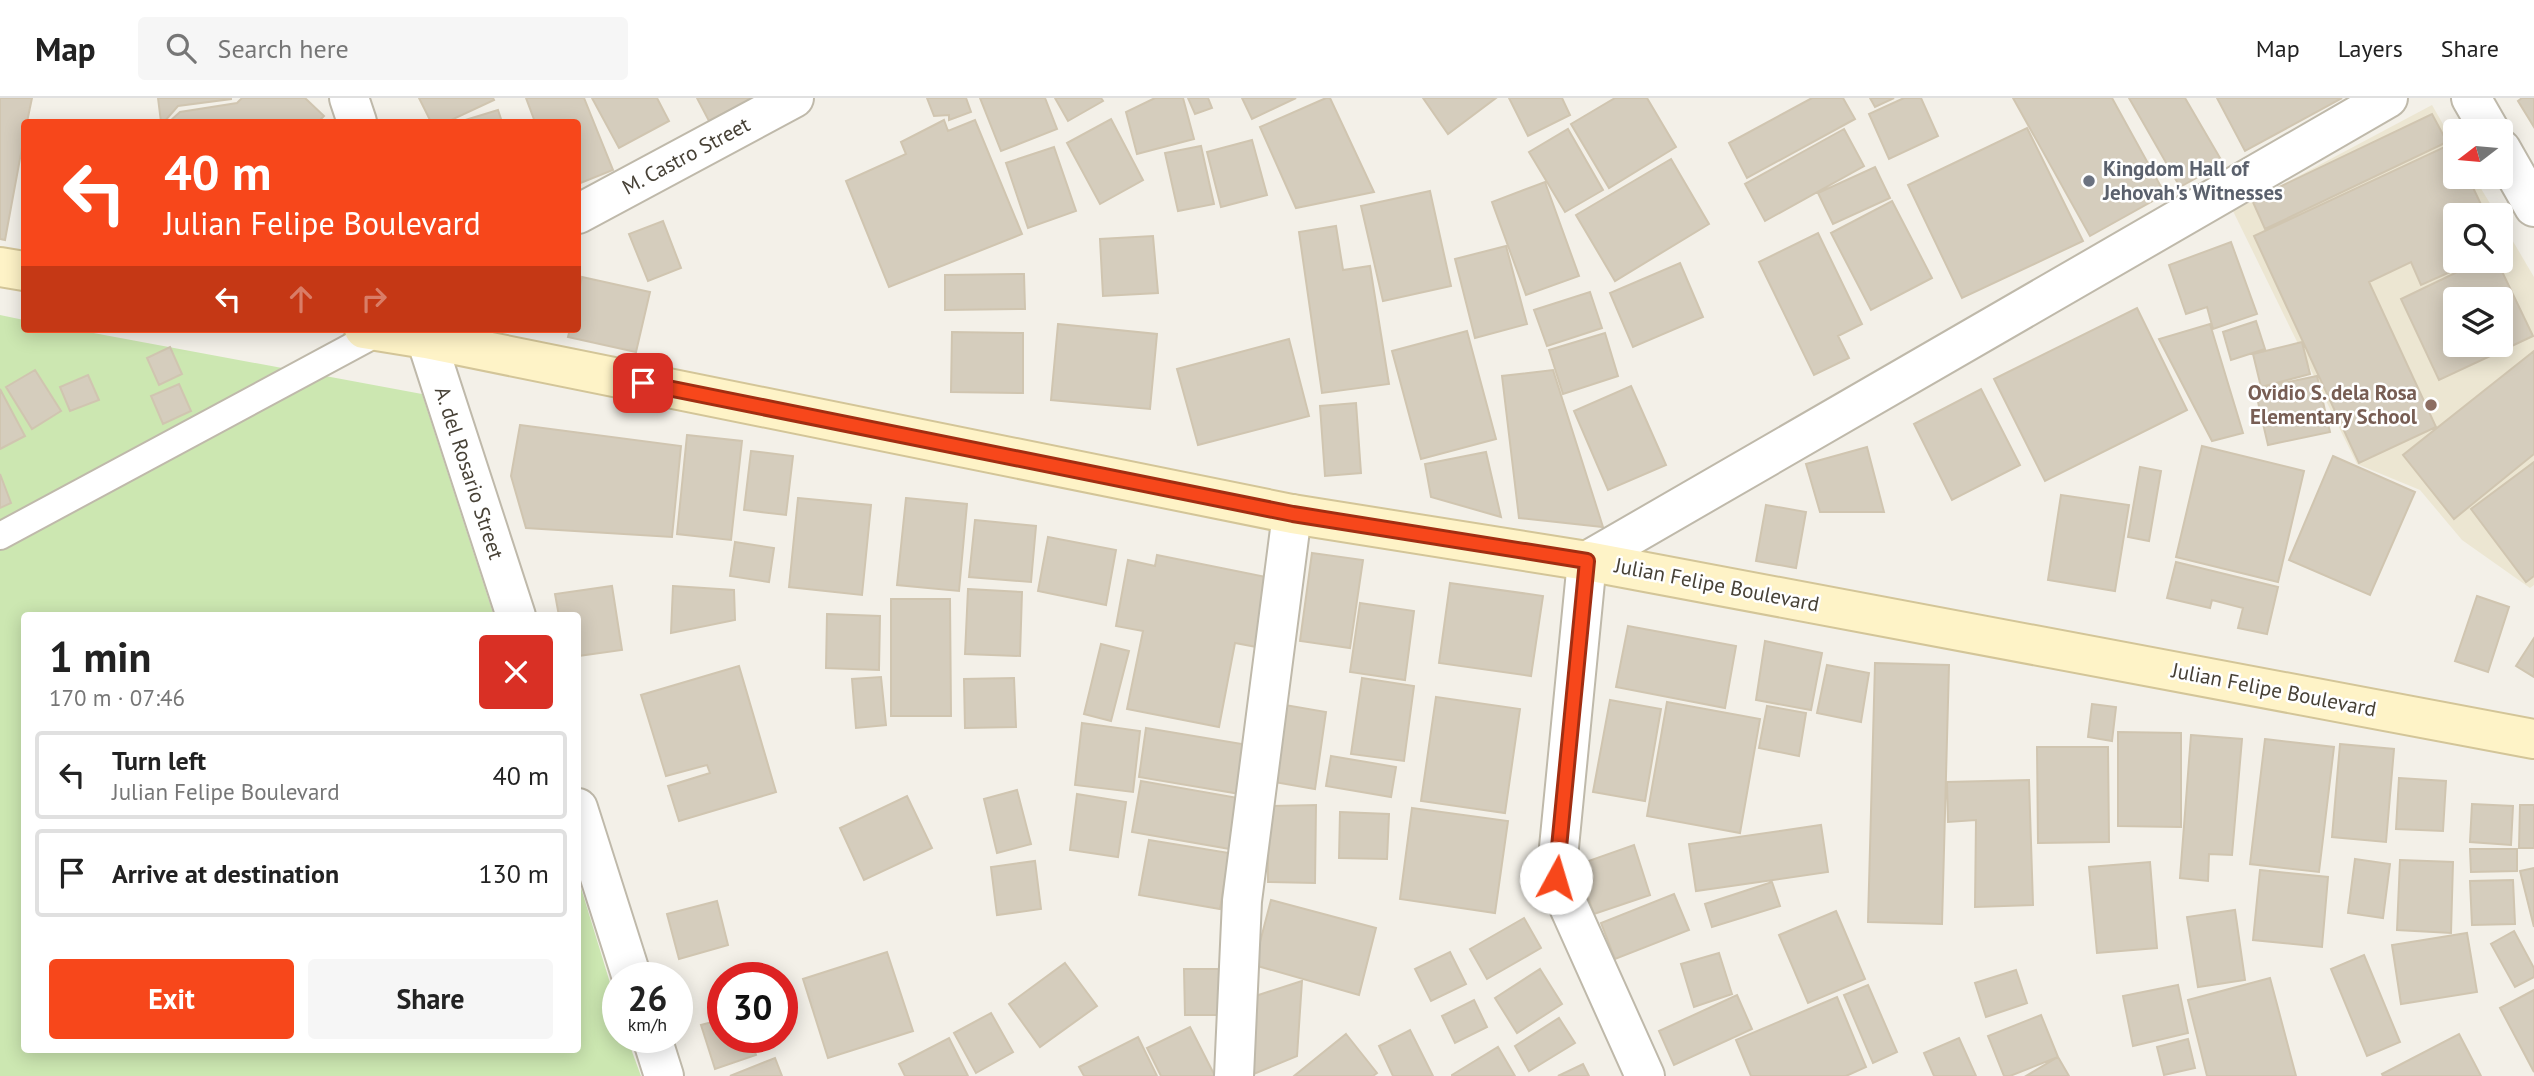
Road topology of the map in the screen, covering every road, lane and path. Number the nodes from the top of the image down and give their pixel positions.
1 (349, 98) edge
2 (794, 98) edge
3 (2388, 98) edge
4 (2471, 98) edge
5 (356, 119) edge
6 (2483, 119) edge
7 (2513, 170) edge
8 (2534, 206) edge
9 (581, 212) edge
10 (0, 267) edge
11 (21, 270) edge
12 (366, 333) edge
13 (428, 333) edge
14 (433, 333) edge
15 (1293, 514) junction
16 (0, 536) edge
17 (1587, 561) junction
18 (515, 612) edge
19 (2534, 738) edge
20 (581, 817) edge
21 (627, 962) edge
22 (657, 1053) edge
23 (664, 1076) edge
24 (1234, 1076) edge
25 (1645, 1076) edge

1 - 5 street
2 - 9 street, M. Castro Street
3 - 17 street
4 - 6 street
7 - 8 street
10 - 11 main road
12 - 16 lane
13 - 18 street, A. del Rosario Street
14 - 15 main road, Julian Felipe Boulevard
15 - 17 main road, Julian Felipe Boulevard
15 - 24 street
17 - 19 main road, Julian Felipe Boulevard
17 - 25 street
20 - 21 street
22 - 23 street

